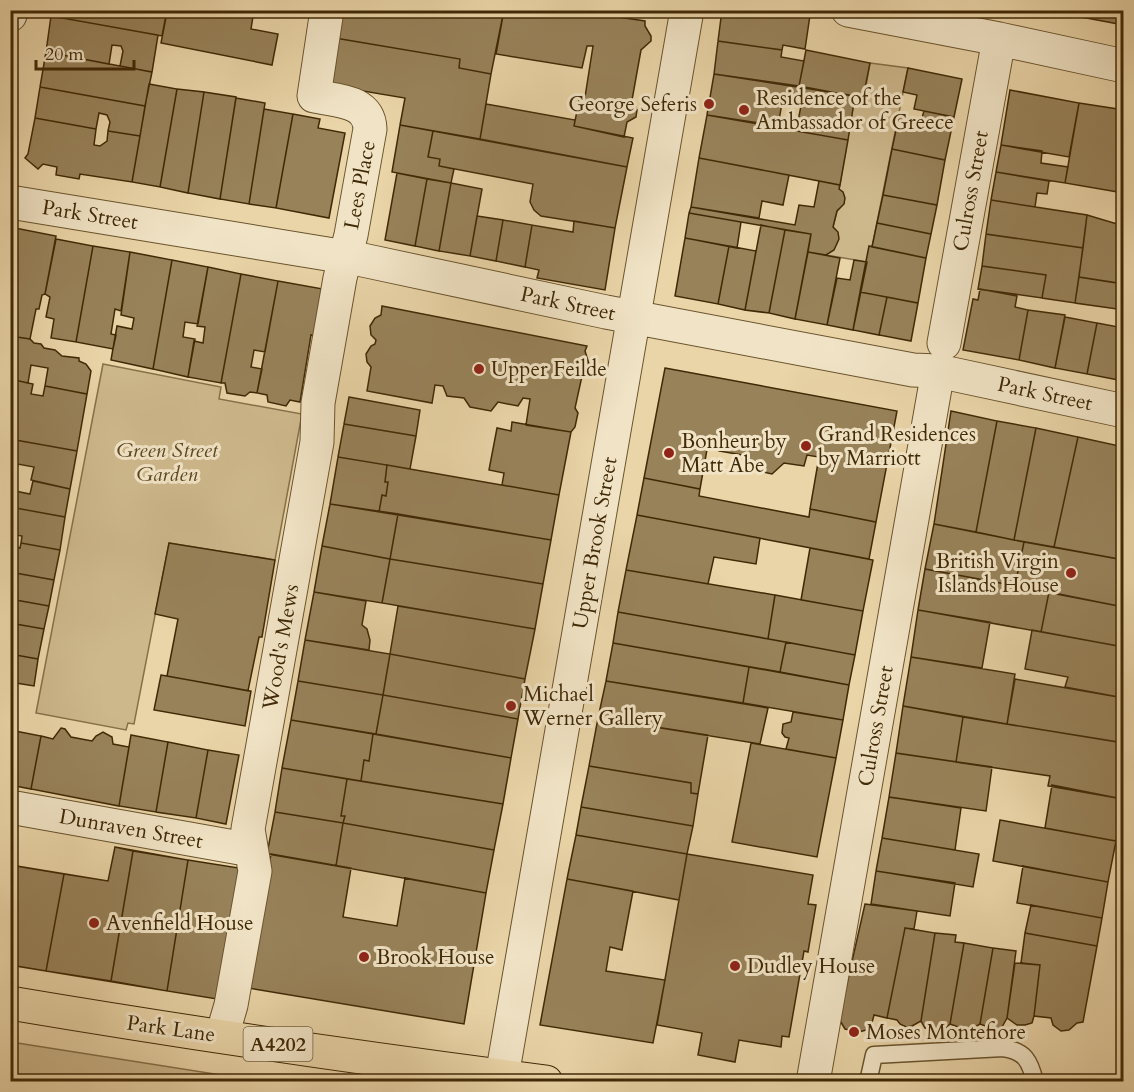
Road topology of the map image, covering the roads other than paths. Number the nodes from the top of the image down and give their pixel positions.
1 (327, 10) edge
2 (687, 10) edge
3 (848, 10) edge
4 (999, 39) junction
5 (1124, 66) edge
6 (10, 202) edge
7 (344, 256) junction
8 (634, 318) junction
9 (941, 357) junction
10 (1124, 411) edge
11 (10, 807) edge
12 (251, 850) junction
13 (10, 1003) edge
14 (222, 1036) junction
15 (502, 1079) edge
16 (546, 1082) edge
17 (813, 1082) edge
18 (868, 1082) edge
19 (1035, 1082) edge

1 - 7 street, Lees Place
2 - 8 street, Upper Brook Street
3 - 4 street
4 - 5 street
4 - 9 street, Culross Street
6 - 7 street, Park Street
7 - 8 street, Park Street
7 - 12 street, Wood's Mews
8 - 9 street, Park Street
8 - 15 street, Upper Brook Street
9 - 10 street, Park Street
9 - 17 street, Culross Street
11 - 12 street, Dunraven Street
12 - 14 street, Wood's Mews
13 - 14 highway, Park Lane / A4202
14 - 15 highway, Park Lane / A4202
15 - 16 highway, Park Lane / A4202
18 - 19 lane

